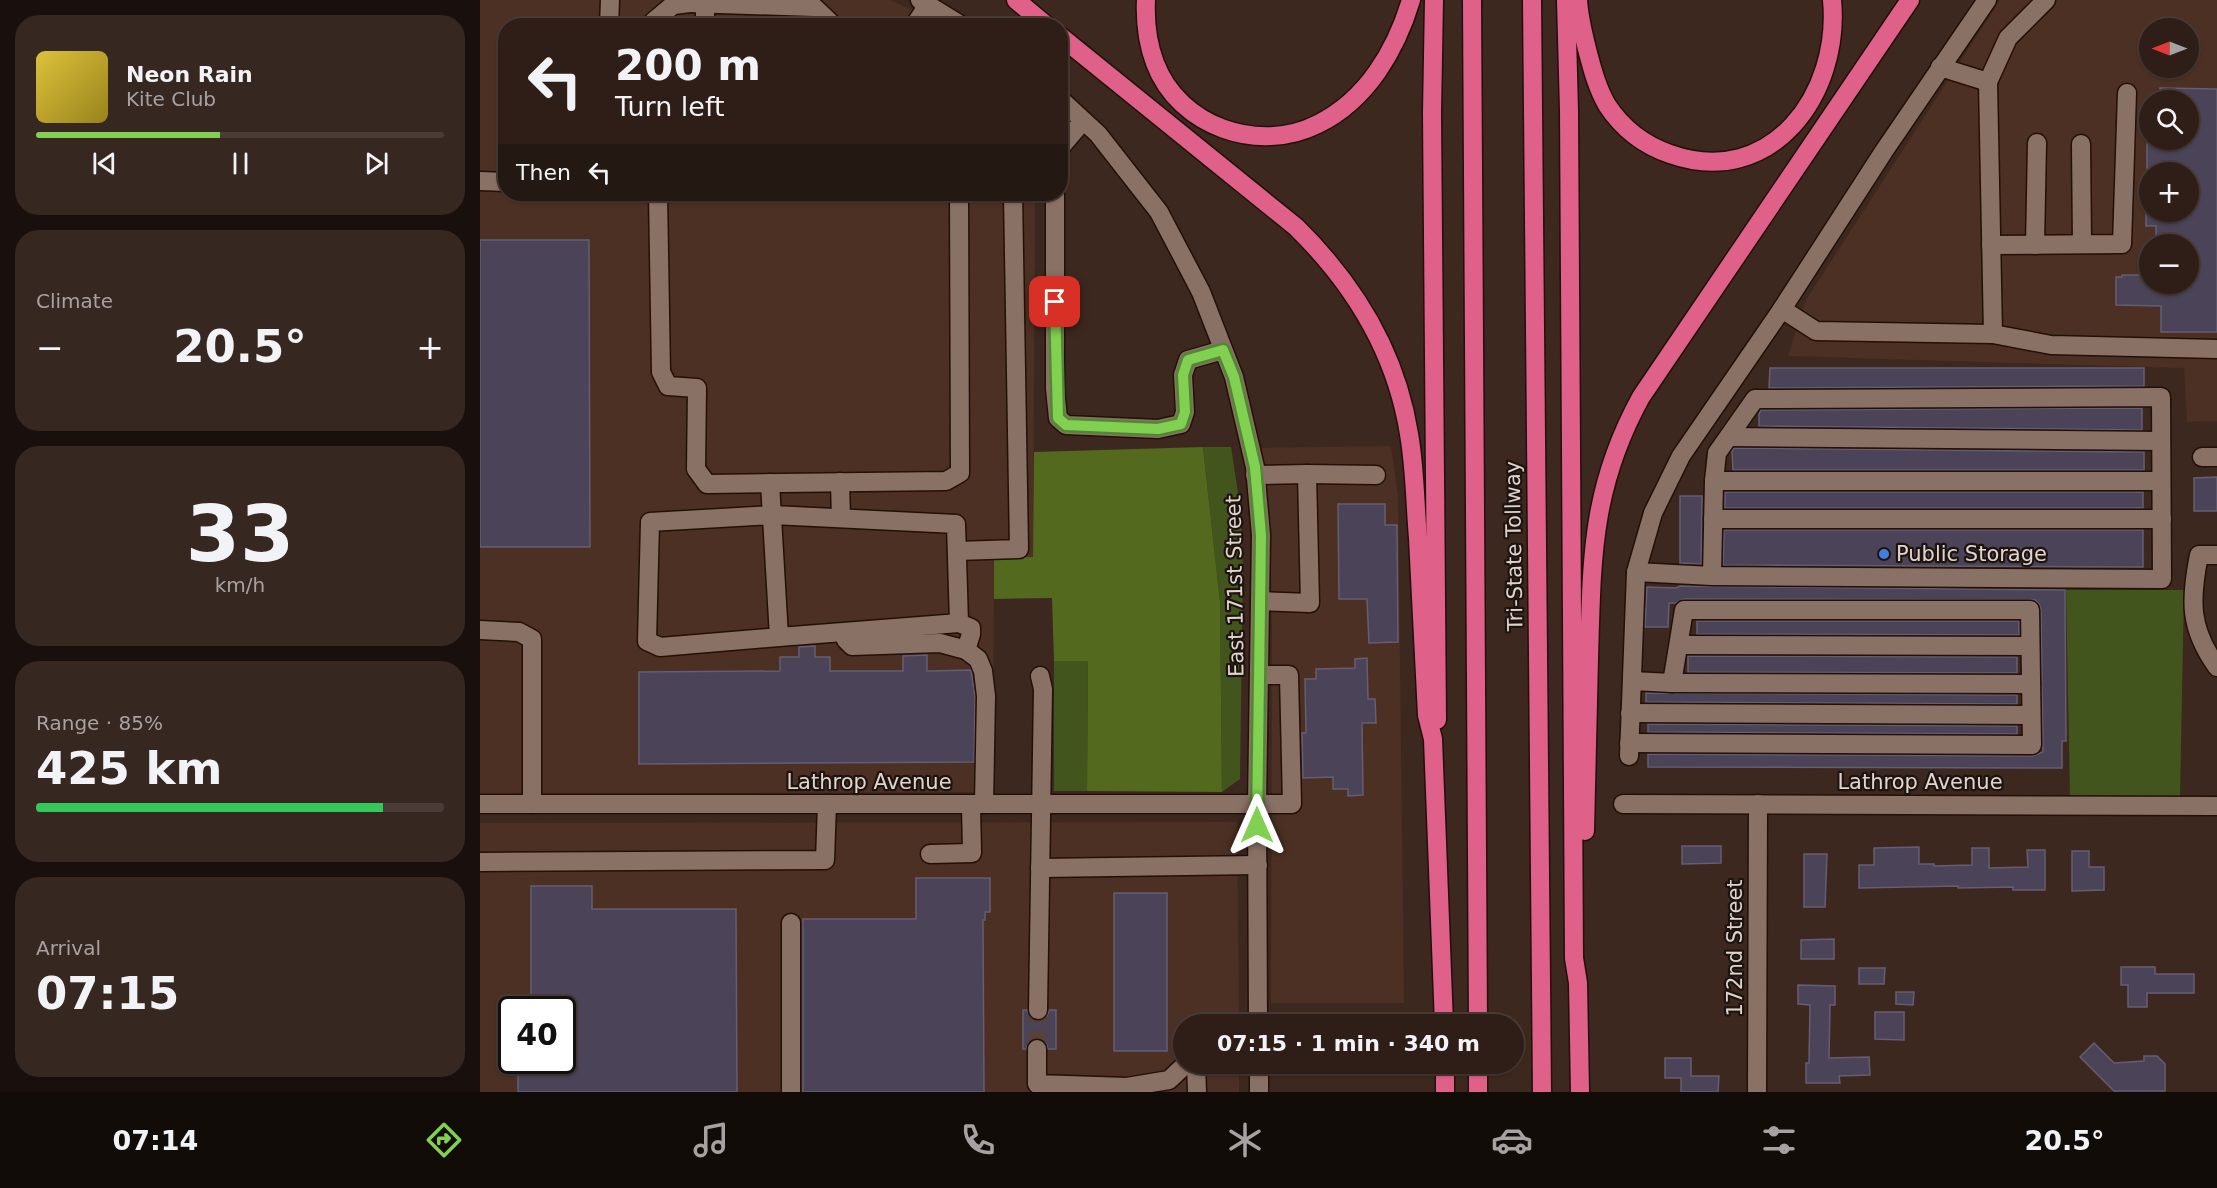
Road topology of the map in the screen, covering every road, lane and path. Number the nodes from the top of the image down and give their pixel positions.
1 (610, 0) edge
2 (1016, 0) edge
3 (1146, 0) edge
4 (1412, 0) edge
5 (1434, 0) edge
6 (1472, 0) edge
7 (1532, 0) edge
8 (1566, 0) edge
9 (1578, 0) edge
10 (1832, 0) edge
11 (1910, 0) edge
12 (1987, 0) edge
13 (2046, 0) edge
14 (695, 2) edge
15 (928, 5) edge
16 (609, 18) edge
17 (658, 18) edge
18 (702, 18) edge
19 (825, 18) edge
20 (919, 18) edge
21 (949, 18) edge
22 (1037, 18) edge
23 (1068, 42) edge
24 (1940, 67) junction
25 (1988, 82) junction
26 (2127, 93) dead end
27 (1068, 107) edge
28 (1083, 121) junction
29 (1068, 139) edge
30 (2037, 143) dead end
31 (2081, 144) dead end
32 (480, 181) edge
33 (498, 182) edge
34 (658, 201) edge
35 (959, 201) edge
36 (1013, 201) edge
37 (1055, 201) edge
38 (2082, 244) junction
39 (1991, 245) junction
40 (2035, 245) junction
41 (1782, 309) junction
42 (1993, 334) junction
43 (2217, 349) edge
44 (1223, 350) junction
45 (1729, 437) junction
46 (2161, 441) junction
47 (1308, 474) junction
48 (1256, 475) junction
49 (1376, 475) dead end
50 (1713, 481) junction
51 (2162, 481) junction
52 (840, 482) junction
53 (770, 483) junction
54 (773, 515) junction
55 (841, 518) junction
56 (1713, 519) junction
57 (2162, 519) junction
58 (957, 551) junction
59 (2208, 555) edge
60 (1636, 572) junction
61 (1712, 576) junction
62 (1260, 601) junction
63 (959, 623) junction
64 (480, 630) edge
65 (844, 633) junction
66 (780, 637) junction
67 (1679, 645) junction
68 (2030, 646) junction
69 (966, 651) junction
70 (2217, 667) edge
71 (1259, 675) junction
72 (1040, 676) dead end
73 (1632, 681) junction
74 (1672, 683) junction
75 (2031, 684) junction
76 (1630, 713) junction
77 (2031, 715) junction
78 (1433, 740) junction
79 (480, 804) edge
80 (532, 804) junction
81 (827, 804) junction
82 (1623, 804) dead end
83 (1758, 804) junction
84 (977, 805) junction
85 (1041, 805) junction
86 (1257, 805) junction
87 (2217, 806) edge
88 (930, 854) dead end
89 (480, 862) edge
90 (1258, 865) junction
91 (1040, 868) junction
92 (791, 923) dead end
93 (1578, 983) junction
94 (1038, 1010) tunnel mouth
95 (1258, 1014) edge
96 (1444, 1014) edge
97 (1478, 1014) edge
98 (1037, 1049) tunnel mouth
99 (1175, 1074) edge
100 (1196, 1074) edge
101 (1259, 1074) edge
102 (1445, 1074) edge
103 (1478, 1074) edge
104 (1037, 1088) edge
105 (792, 1092) edge
106 (1197, 1092) edge
107 (1259, 1092) edge
108 (1445, 1092) edge
109 (1479, 1092) edge
110 (1542, 1092) edge
111 (1580, 1092) edge
112 (1758, 1092) edge

1 - 16 street
2 - 22 highway
3 - 4 highway
5 - 78 highway
6 - 97 highway, Tri-State Tollway
7 - 110 highway, Tri-State Tollway
8 - 93 highway
9 - 10 highway
11 - 93 highway
12 - 24 street
13 - 25 street
14 - 17 street
14 - 18 street
14 - 19 street
15 - 20 street
15 - 21 street
23 - 78 highway
24 - 25 street
24 - 41 street
25 - 39 street
26 - 38 street
27 - 28 street, East 171st Street
28 - 29 street
28 - 44 street, East 171st Street
30 - 40 street
31 - 38 street
32 - 33 street
34 - 53 street
35 - 52 street
36 - 58 street
37 - 44 street
38 - 40 street
39 - 40 street
39 - 42 street
41 - 42 street
41 - 60 street
42 - 43 street
44 - 48 street, East 171st Street
45 - 46 street
45 - 46 street
45 - 50 street
46 - 51 street
47 - 48 street
47 - 49 street
47 - 62 street
48 - 62 street, East 171st Street
50 - 51 street
50 - 56 street
51 - 57 street
52 - 53 street
52 - 55 street
53 - 54 street
54 - 55 street
54 - 66 street
54 - 66 street
55 - 58 street
56 - 57 street
56 - 61 street
57 - 61 street
58 - 63 street
59 - 70 street
60 - 61 street
60 - 73 street
62 - 71 street, East 171st Street
63 - 65 street
63 - 69 street
64 - 80 street
65 - 66 street
65 - 69 street
67 - 68 street
67 - 68 street
67 - 74 street
68 - 75 street
69 - 84 street
71 - 86 street, East 171st Street
71 - 86 street, Lathrop Avenue
72 - 85 street
73 - 74 street
73 - 76 street
74 - 75 street
75 - 77 street
76 - 77 street
76 - 77 street
78 - 96 highway
79 - 80 street, Lathrop Avenue
80 - 81 street, Lathrop Avenue
81 - 84 street, Lathrop Avenue
81 - 89 street
82 - 83 street, Lathrop Avenue
83 - 87 street, Lathrop Avenue
83 - 112 street, 172nd Street
84 - 85 street, Lathrop Avenue
84 - 88 street
85 - 86 street, Lathrop Avenue
85 - 91 street
86 - 90 street, East 171st Street
90 - 91 street
90 - 95 street, East 171st Street
91 - 94 street
92 - 105 street
93 - 111 highway
98 - 104 street
99 - 104 street
100 - 106 street
101 - 107 street
102 - 108 highway
103 - 109 highway

